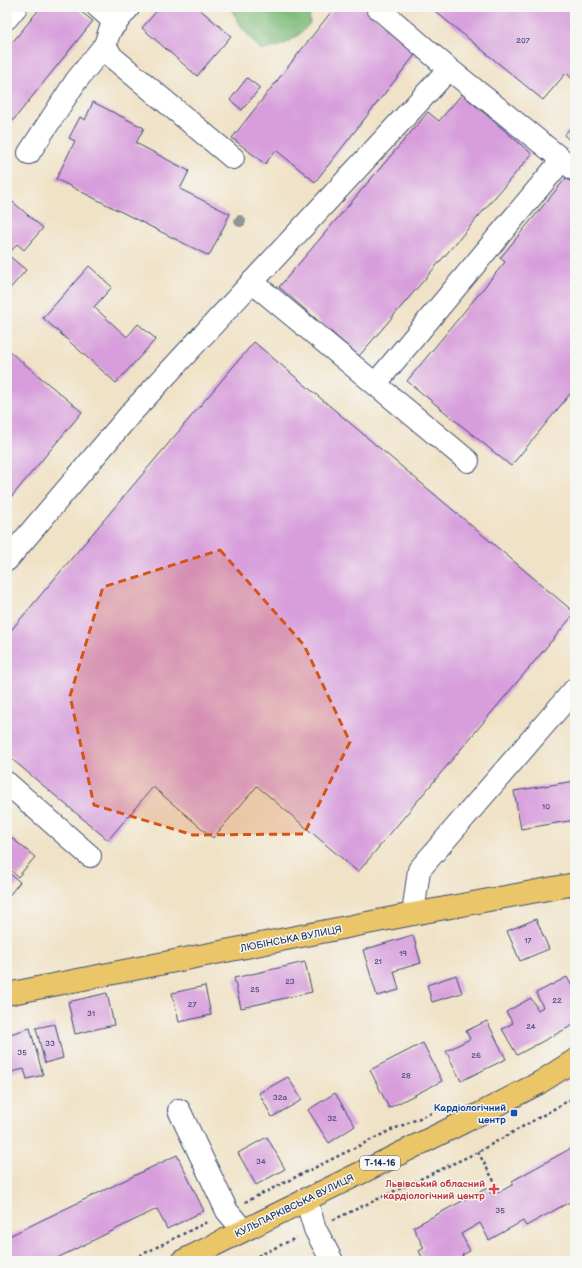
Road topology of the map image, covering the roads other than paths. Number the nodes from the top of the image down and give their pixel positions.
1 (16, 7) edge
2 (98, 7) edge
3 (377, 7) edge
4 (122, 15) edge
5 (7, 18) edge
6 (105, 45) junction
7 (449, 69) junction
8 (30, 153) dead end
9 (233, 158) dead end
10 (568, 165) edge
11 (252, 282) junction
12 (376, 383) junction
13 (468, 461) dead end
14 (7, 560) edge
15 (575, 689) edge
16 (7, 783) edge
17 (90, 856) dead end
18 (575, 884) edge
19 (413, 914) junction
20 (7, 994) edge
21 (575, 1060) edge
22 (179, 1110) dead end
23 (306, 1200) junction
24 (243, 1230) junction
25 (182, 1261) edge
26 (332, 1261) edge

1 - 5 lane
2 - 4 lane
3 - 7 lane
4 - 6 lane
6 - 8 lane
6 - 9 lane
7 - 10 lane
7 - 11 lane
10 - 12 lane
11 - 12 lane
11 - 14 lane
12 - 13 lane
15 - 19 lane
16 - 17 lane
18 - 19 main road, ЛЮБІНСЬКА ВУЛИЦЯ
19 - 20 main road, ЛЮБІНСЬКА ВУЛИЦЯ
21 - 23 main road, КУЛЬПАРКІВСЬКА ВУЛИЦЯ / Т-14-16
22 - 24 lane
23 - 24 main road, КУЛЬПАРКІВСЬКА ВУЛИЦЯ / Т-14-16
23 - 26 lane
24 - 25 main road, КУЛЬПАРКІВСЬКА ВУЛИЦЯ / Т-14-16

